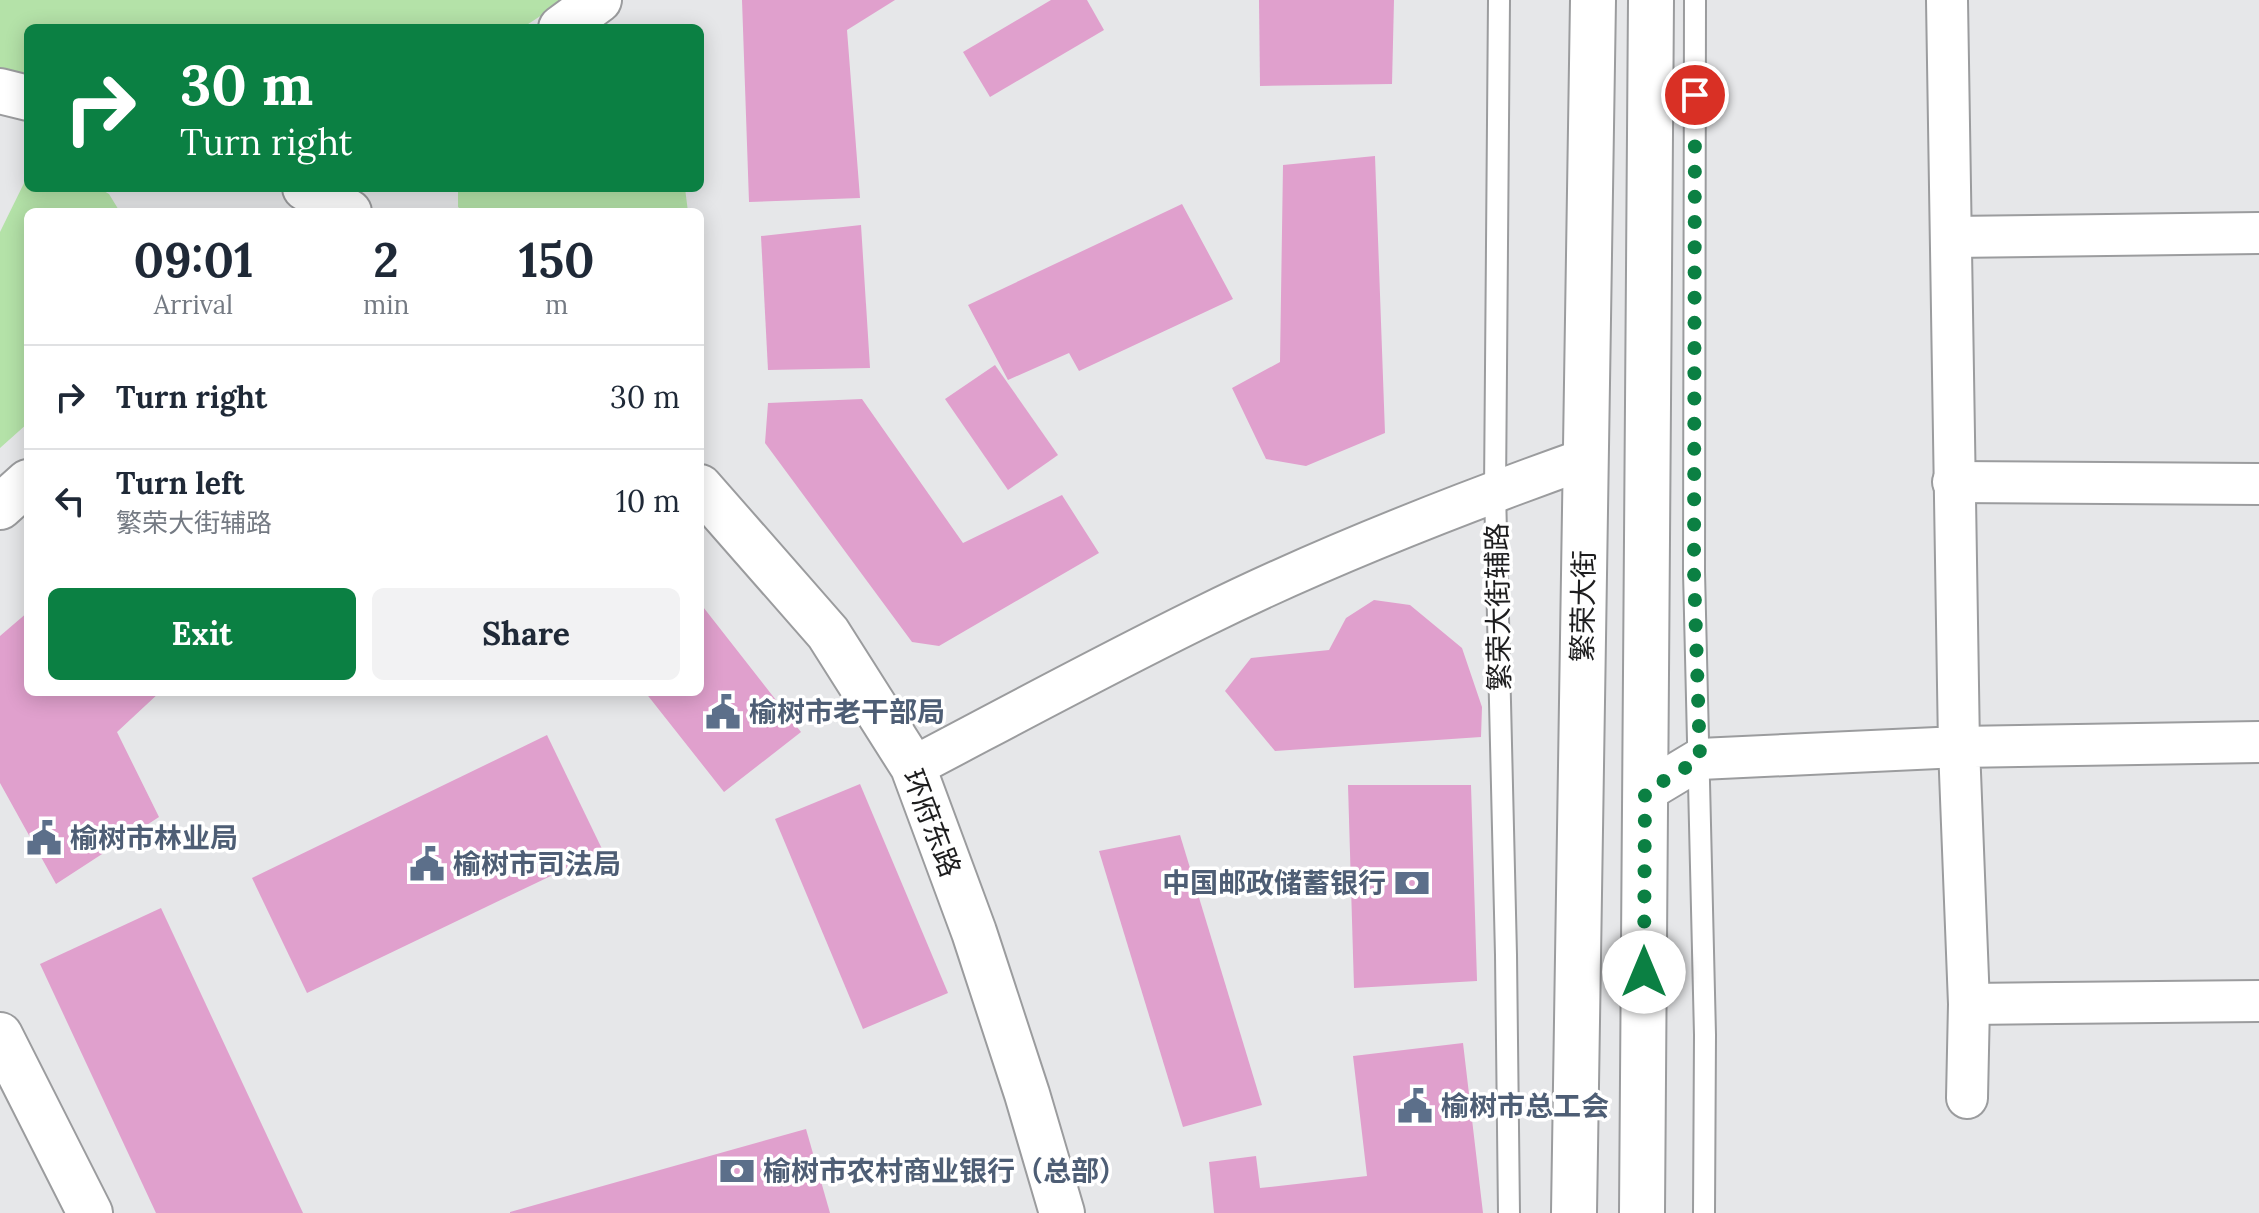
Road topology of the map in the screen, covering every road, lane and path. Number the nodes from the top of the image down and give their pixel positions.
1 (599, 0) edge
2 (1499, 0) edge
3 (1593, 0) edge
4 (1651, 0) edge
5 (1695, 0) edge
6 (1947, 0) edge
7 (566, 24) edge
8 (0, 91) edge
9 (24, 97) edge
10 (2259, 233) edge
11 (1951, 237) junction
12 (1585, 459) junction
13 (1953, 482) junction
14 (2259, 484) edge
15 (24, 486) edge
16 (1495, 491) junction
17 (704, 492) edge
18 (0, 507) edge
19 (2259, 742) edge
20 (1959, 747) junction
21 (1700, 759) junction
22 (913, 767) junction
23 (1645, 792) junction
24 (2259, 1001) edge
25 (1969, 1004) junction
26 (0, 1035) edge
27 (1967, 1098) dead end
28 (90, 1213) edge
29 (1062, 1213) edge
30 (1509, 1213) edge
31 (1574, 1213) edge
32 (1642, 1213) edge
33 (1704, 1213) edge

1 - 7 main road
2 - 16 lane, 繁荣大街辅路
3 - 12 main road, 繁荣大街
4 - 23 main road
5 - 21 lane
6 - 11 street
8 - 9 main road
10 - 11 street
11 - 13 street
12 - 16 street
12 - 31 main road, 繁荣大街
13 - 14 street
13 - 20 street
15 - 18 main road
16 - 22 street
16 - 30 lane, 繁荣大街辅路
17 - 22 main road, 环府东路
19 - 20 street
20 - 21 street
20 - 25 street
21 - 23 street
21 - 33 lane
22 - 29 main road, 环府东路
23 - 32 main road
24 - 25 street
25 - 27 street
26 - 28 main road

